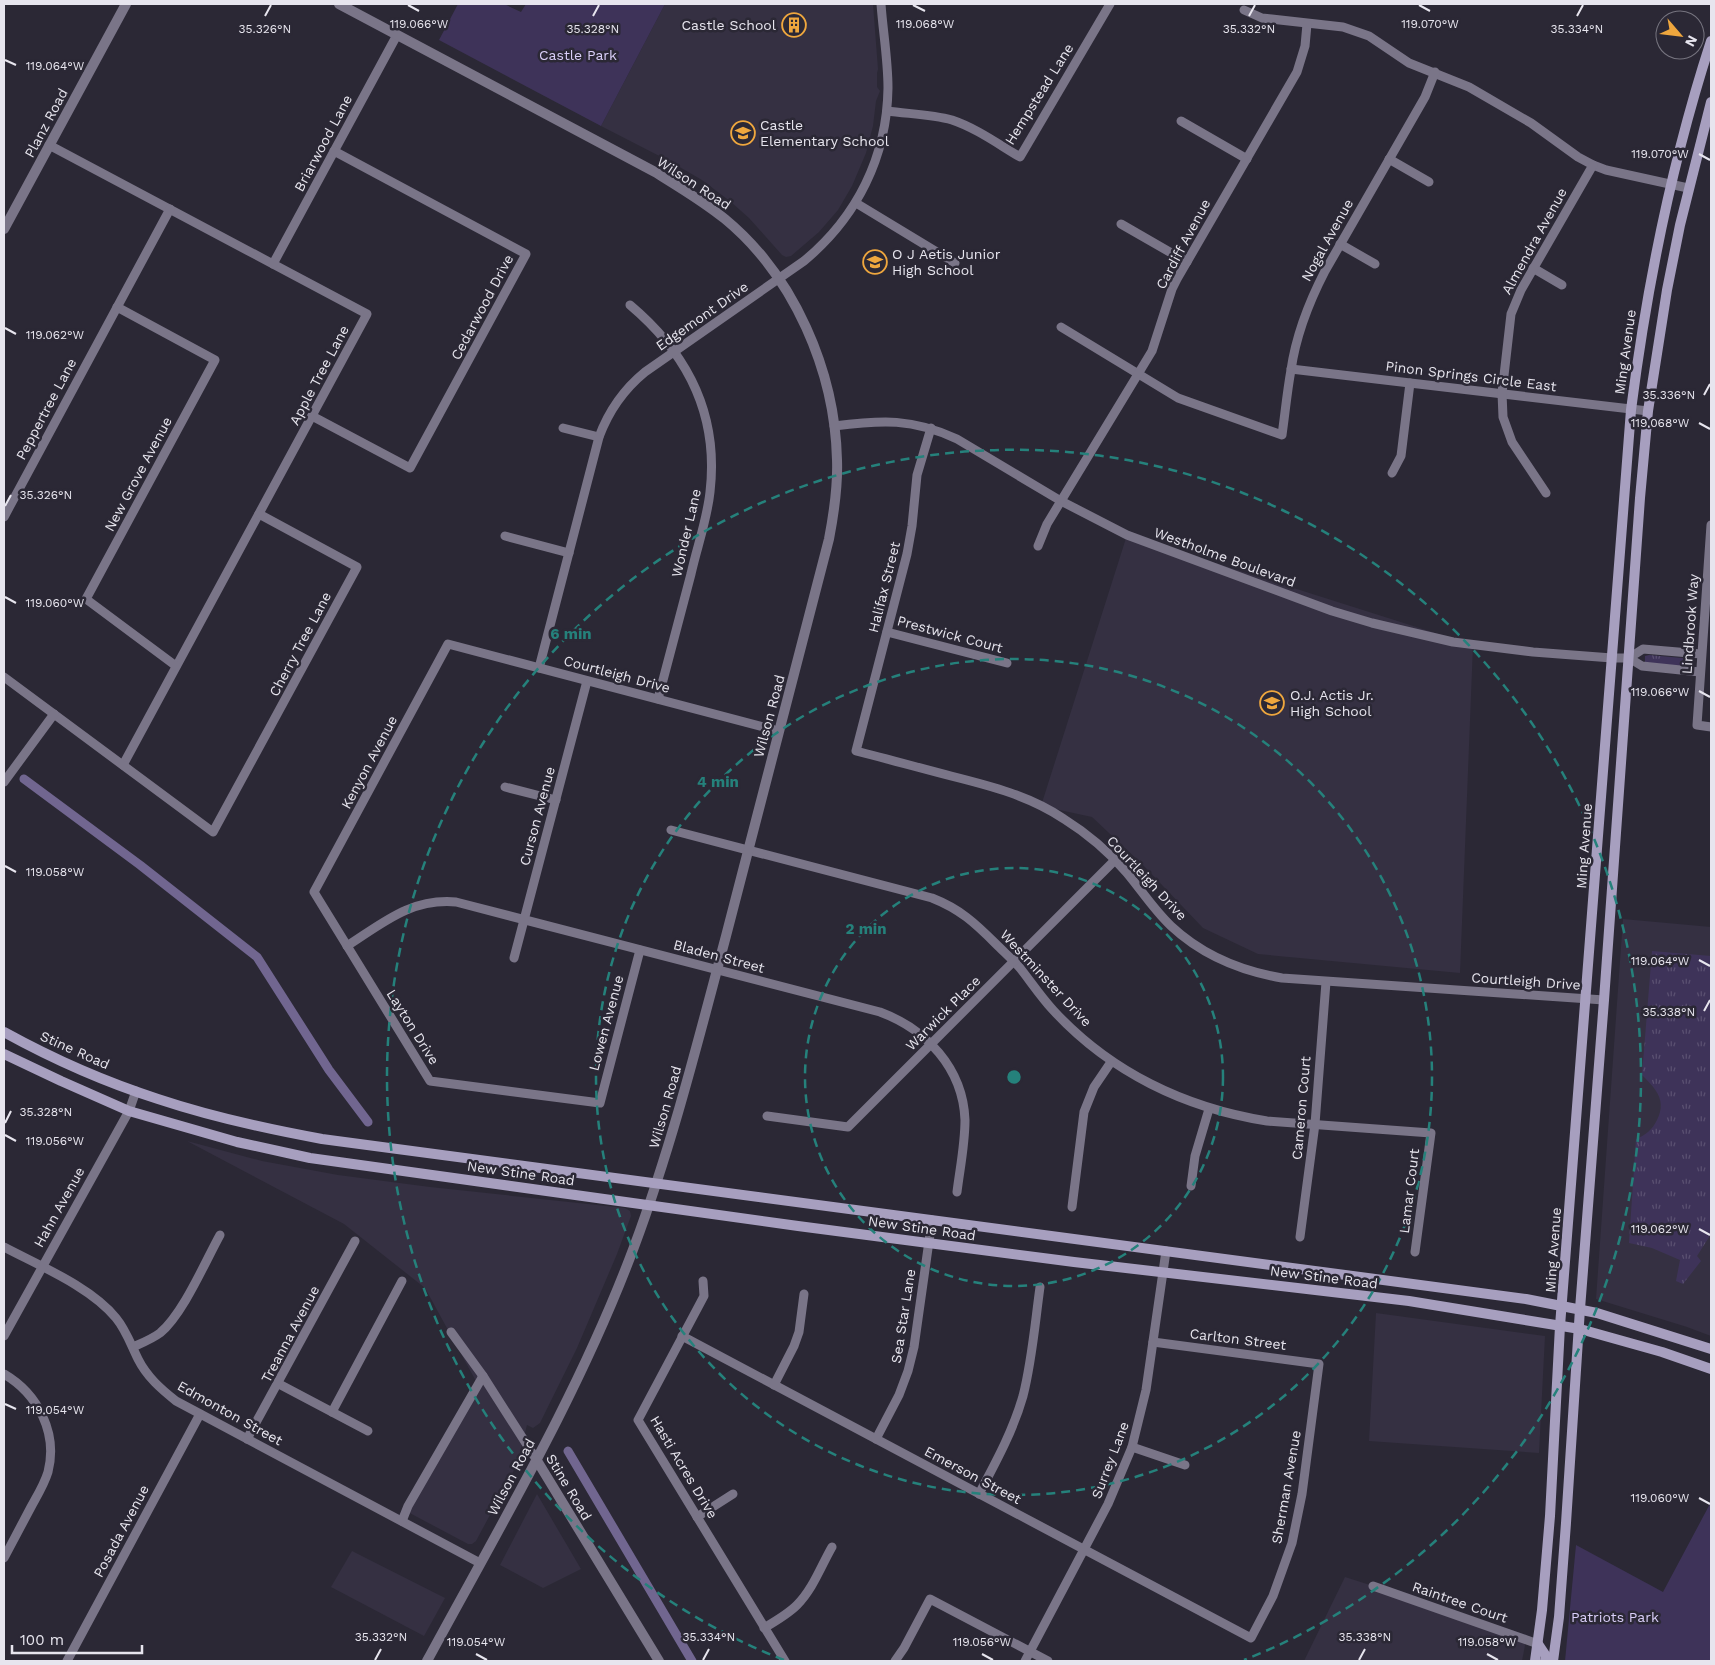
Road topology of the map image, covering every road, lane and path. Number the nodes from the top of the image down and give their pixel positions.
1 (126, 4) edge
2 (339, 4) edge
3 (881, 4) edge
4 (1110, 4) edge
5 (1244, 10) dead end
6 (1307, 24) junction
7 (397, 35) junction
8 (1711, 41) edge
9 (1435, 72) junction
10 (1711, 102) edge
11 (887, 111) junction
12 (1181, 121) dead end
13 (50, 145) junction
14 (334, 151) junction
15 (1247, 159) junction
16 (1389, 159) junction
17 (1593, 165) junction
18 (1429, 182) dead end
19 (1670, 186) junction
20 (1688, 188) junction
21 (856, 203) junction
22 (170, 209) junction
23 (1121, 224) dead end
24 (4, 229) edge
25 (1340, 244) junction
26 (1187, 262) junction
27 (955, 263) dead end
28 (273, 264) junction
29 (1375, 264) dead end
30 (1533, 268) junction
31 (778, 280) junction
32 (1562, 285) dead end
33 (630, 305) dead end
34 (117, 307) junction
35 (1061, 327) dead end
36 (675, 352) junction
37 (1291, 369) junction
38 (1138, 374) junction
39 (1410, 383) junction
40 (1502, 393) junction
41 (1631, 410) junction
42 (1648, 411) junction
43 (312, 416) junction
44 (834, 426) junction
45 (563, 428) dead end
46 (931, 428) junction
47 (599, 437) junction
48 (1392, 473) dead end
49 (1546, 493) dead end
50 (1061, 501) junction
51 (259, 514) junction
52 (4, 517) edge
53 (1711, 525) edge
54 (505, 536) dead end
55 (1038, 546) dead end
56 (569, 553) junction
57 (887, 632) junction
58 (448, 644) joint
59 (1701, 654) junction
60 (1612, 658) junction
61 (1629, 658) junction
62 (1007, 663) dead end
63 (176, 666) junction
64 (538, 668) junction
65 (1700, 672) junction
66 (4, 677) edge
67 (587, 681) junction
68 (658, 699) junction
69 (54, 714) junction
70 (1711, 726) edge
71 (779, 731) junction
72 (856, 751) joint
73 (123, 765) junction
74 (4, 782) edge
75 (505, 787) dead end
76 (556, 800) junction
77 (671, 830) dead end
78 (748, 850) junction
79 (1115, 860) junction
80 (314, 892) joint
81 (524, 919) junction
82 (347, 946) junction
83 (640, 950) junction
84 (514, 958) dead end
85 (1014, 962) junction
86 (717, 970) junction
87 (1326, 982) junction
88 (1586, 999) junction
89 (1604, 1000) junction
90 (4, 1032) edge
91 (931, 1044) junction
92 (4, 1054) edge
93 (1112, 1062) junction
94 (136, 1091) junction
95 (600, 1103) joint
96 (1209, 1109) junction
97 (129, 1111) junction
98 (767, 1116) dead end
99 (1315, 1124) junction
100 (1430, 1133) joint
101 (657, 1184) junction
102 (1191, 1186) dead end
103 (957, 1192) dead end
104 (650, 1204) junction
105 (1072, 1207) dead end
106 (932, 1220) junction
107 (220, 1235) dead end
108 (1300, 1237) dead end
109 (355, 1242) dead end
110 (928, 1242) junction
111 (4, 1246) edge
112 (1166, 1251) junction
113 (1415, 1252) dead end
114 (41, 1267) junction
115 (1164, 1272) junction
116 (402, 1281) dead end
117 (703, 1281) dead end
118 (1040, 1287) dead end
119 (804, 1294) dead end
120 (1562, 1305) junction
121 (1580, 1309) junction
122 (1560, 1326) junction
123 (1580, 1329) junction
124 (451, 1332) dead end
125 (4, 1336) edge
126 (682, 1336) junction
127 (1153, 1342) junction
128 (133, 1347) junction
129 (1711, 1349) edge
130 (1319, 1364) joint
131 (1711, 1369) edge
132 (4, 1374) edge
133 (483, 1376) junction
134 (279, 1384) junction
135 (774, 1385) junction
136 (332, 1412) junction
137 (200, 1414) junction
138 (368, 1431) dead end
139 (248, 1439) junction
140 (876, 1439) junction
141 (1132, 1448) junction
142 (536, 1459) junction
143 (1185, 1465) dead end
144 (733, 1494) dead end
145 (979, 1494) junction
146 (697, 1516) junction
147 (402, 1521) junction
148 (832, 1546) dead end
149 (1085, 1550) junction
150 (4, 1558) edge
151 (480, 1563) junction
152 (1373, 1586) dead end
153 (764, 1628) junction
154 (1251, 1638) joint
155 (1538, 1644) junction
156 (1030, 1652) junction
157 (67, 1661) edge
158 (429, 1661) edge
159 (659, 1661) edge
160 (785, 1661) edge
161 (895, 1661) edge
162 (1025, 1661) edge
163 (1048, 1661) edge
164 (1535, 1661) edge
165 (1545, 1661) edge
166 (1553, 1661) edge

1 - 13 street, Planz Road
2 - 7 street, Wilson Road
3 - 11 street, Edgemont Drive
4 - 11 street, Hempstead Lane
5 - 6 street
6 - 9 street
6 - 15 street, Cardiff Avenue
7 - 14 street, Briarwood Lane
7 - 31 street, Wilson Road
8 - 19 main road, Ming Avenue
9 - 16 street, Nogal Avenue
9 - 17 street
10 - 20 main road
11 - 21 street, Edgemont Drive
12 - 15 street
13 - 22 street, Apple Tree Lane
13 - 24 street, Planz Road
14 - 28 street, Briarwood Lane
14 - 43 street, Cedarwood Drive
15 - 26 street, Cardiff Avenue
16 - 18 street
16 - 25 street, Nogal Avenue
17 - 19 street
17 - 30 street, Almendra Avenue
19 - 20 street
19 - 41 main road, Ming Avenue
20 - 42 main road
21 - 27 street
21 - 31 street, Edgemont Drive
22 - 28 street, Apple Tree Lane
22 - 34 street, Peppertree Lane
23 - 26 street
25 - 29 street
25 - 37 street, Nogal Avenue
26 - 38 street, Cardiff Avenue
28 - 43 street, Apple Tree Lane
30 - 32 street
30 - 40 street, Almendra Avenue
31 - 36 street, Edgemont Drive
31 - 44 street, Wilson Road
33 - 36 street, Wonder Lane
34 - 52 street, Peppertree Lane
34 - 63 street, New Grove Avenue
35 - 38 street
36 - 47 street, Edgemont Drive
36 - 68 street, Wonder Lane
37 - 38 street, Nogal Avenue
37 - 39 street, Pinon Springs Circle East
38 - 50 street, Cardiff Avenue
39 - 40 street, Pinon Springs Circle East
39 - 48 street
40 - 41 street, Pinon Springs Circle East
40 - 49 street, Almendra Avenue
41 - 42 street, Pinon Springs Circle East
41 - 60 main road, Ming Avenue
42 - 61 main road
43 - 51 street, Apple Tree Lane
44 - 46 street, Westholme Boulevard
44 - 71 street, Wilson Road
45 - 47 street
46 - 50 street, Westholme Boulevard
46 - 57 street, Halifax Street
47 - 56 street, Edgemont Drive
50 - 55 street, Cardiff Avenue
50 - 60 street, Westholme Boulevard
51 - 63 street, Apple Tree Lane
51 - 73 street, Cherry Tree Lane
53 - 59 street, Lindbrook Way
54 - 56 street
56 - 64 street, Edgemont Drive
57 - 62 street, Prestwick Court
57 - 72 street, Halifax Street
58 - 64 street, Courtleigh Drive
58 - 80 street, Kenyon Avenue
59 - 61 street, Westholme Boulevard
59 - 65 street, Lindbrook Way
60 - 61 street, Westholme Boulevard
60 - 88 main road, Ming Avenue
61 - 65 street, Westholme Boulevard
61 - 89 main road
63 - 73 street, Apple Tree Lane
64 - 67 street, Courtleigh Drive
65 - 70 street, Lindbrook Way
66 - 69 street
67 - 68 street, Courtleigh Drive
67 - 76 street, Curson Avenue
68 - 71 street, Courtleigh Drive
69 - 73 street
69 - 74 street
71 - 78 street, Wilson Road
72 - 79 street, Courtleigh Drive
75 - 76 street
76 - 81 street, Curson Avenue
77 - 78 street, Westminster Drive
78 - 85 street, Westminster Drive
78 - 86 street, Wilson Road
79 - 85 street, Warwick Place
79 - 87 street, Courtleigh Drive
80 - 82 street, Layton Drive
81 - 82 street, Bladen Street
81 - 83 street, Bladen Street
81 - 84 street, Curson Avenue
82 - 95 street, Layton Drive
83 - 86 street, Bladen Street
83 - 95 street, Lowen Avenue
85 - 91 street, Warwick Place
85 - 93 street, Westminster Drive
86 - 91 street, Bladen Street
86 - 101 street, Wilson Road
87 - 88 street, Courtleigh Drive
87 - 99 street, Cameron Court
88 - 89 street, Courtleigh Drive
88 - 120 main road, Ming Avenue
89 - 121 main road
90 - 94 main road, Stine Road
91 - 98 street, Warwick Place
91 - 103 street, Bladen Street
92 - 97 main road
93 - 96 street, Westminster Drive
93 - 105 street
94 - 97 street, Hahn Avenue
94 - 101 main road, New Stine Road
96 - 99 street, Westminster Drive
96 - 102 street
97 - 104 main road, New Stine Road
97 - 114 street, Hahn Avenue
99 - 100 street, Westminster Drive
99 - 108 street, Cameron Court
100 - 113 street, Lamar Court
101 - 104 street, Wilson Road
101 - 106 main road, New Stine Road
104 - 110 main road, New Stine Road
104 - 142 street, Wilson Road
106 - 110 street, Sea Star Lane
106 - 112 main road, New Stine Road
107 - 128 street
109 - 134 street, Treanna Avenue
110 - 115 main road, New Stine Road
110 - 140 street, Sea Star Lane
111 - 114 street, Edmonton Street
112 - 115 street, Surrey Lane
112 - 120 main road, New Stine Road
114 - 125 street, Hahn Avenue
114 - 128 street, Edmonton Street
115 - 122 main road, New Stine Road
115 - 127 street, Surrey Lane
116 - 136 street
117 - 126 street, Hasti Acres Drive
118 - 145 street
119 - 135 street
120 - 121 main road, New Stine Road
120 - 122 main road, Ming Avenue
121 - 123 main road
121 - 129 main road, New Stine Road
122 - 123 main road, New Stine Road
122 - 155 main road, Ming Avenue
123 - 131 main road, New Stine Road
123 - 166 main road
124 - 133 street, Stine Road
126 - 135 street, Emerson Street
126 - 146 street, Hasti Acres Drive
127 - 130 street, Carlton Street
127 - 141 street, Surrey Lane
128 - 137 street, Edmonton Street
130 - 154 street, Sherman Avenue
132 - 150 street
133 - 142 street, Stine Road
133 - 147 street
134 - 136 street
134 - 139 street, Treanna Avenue
135 - 140 street, Emerson Street
136 - 138 street
137 - 139 street, Edmonton Street
137 - 157 street, Posada Avenue
139 - 147 street, Edmonton Street
140 - 145 street, Emerson Street
141 - 143 street
141 - 149 street, Surrey Lane
142 - 151 street, Wilson Road
142 - 159 street, Stine Road
144 - 146 street
145 - 149 street, Emerson Street
146 - 153 street, Hasti Acres Drive
147 - 151 street, Edmonton Street
148 - 153 street
149 - 154 street, Emerson Street
149 - 156 street, Surrey Lane
151 - 158 street, Wilson Road
152 - 155 street, Raintree Court
153 - 160 street, Hasti Acres Drive
155 - 164 main road, Ming Avenue
155 - 165 main road
156 - 161 street
156 - 162 street, Surrey Lane
156 - 163 street

